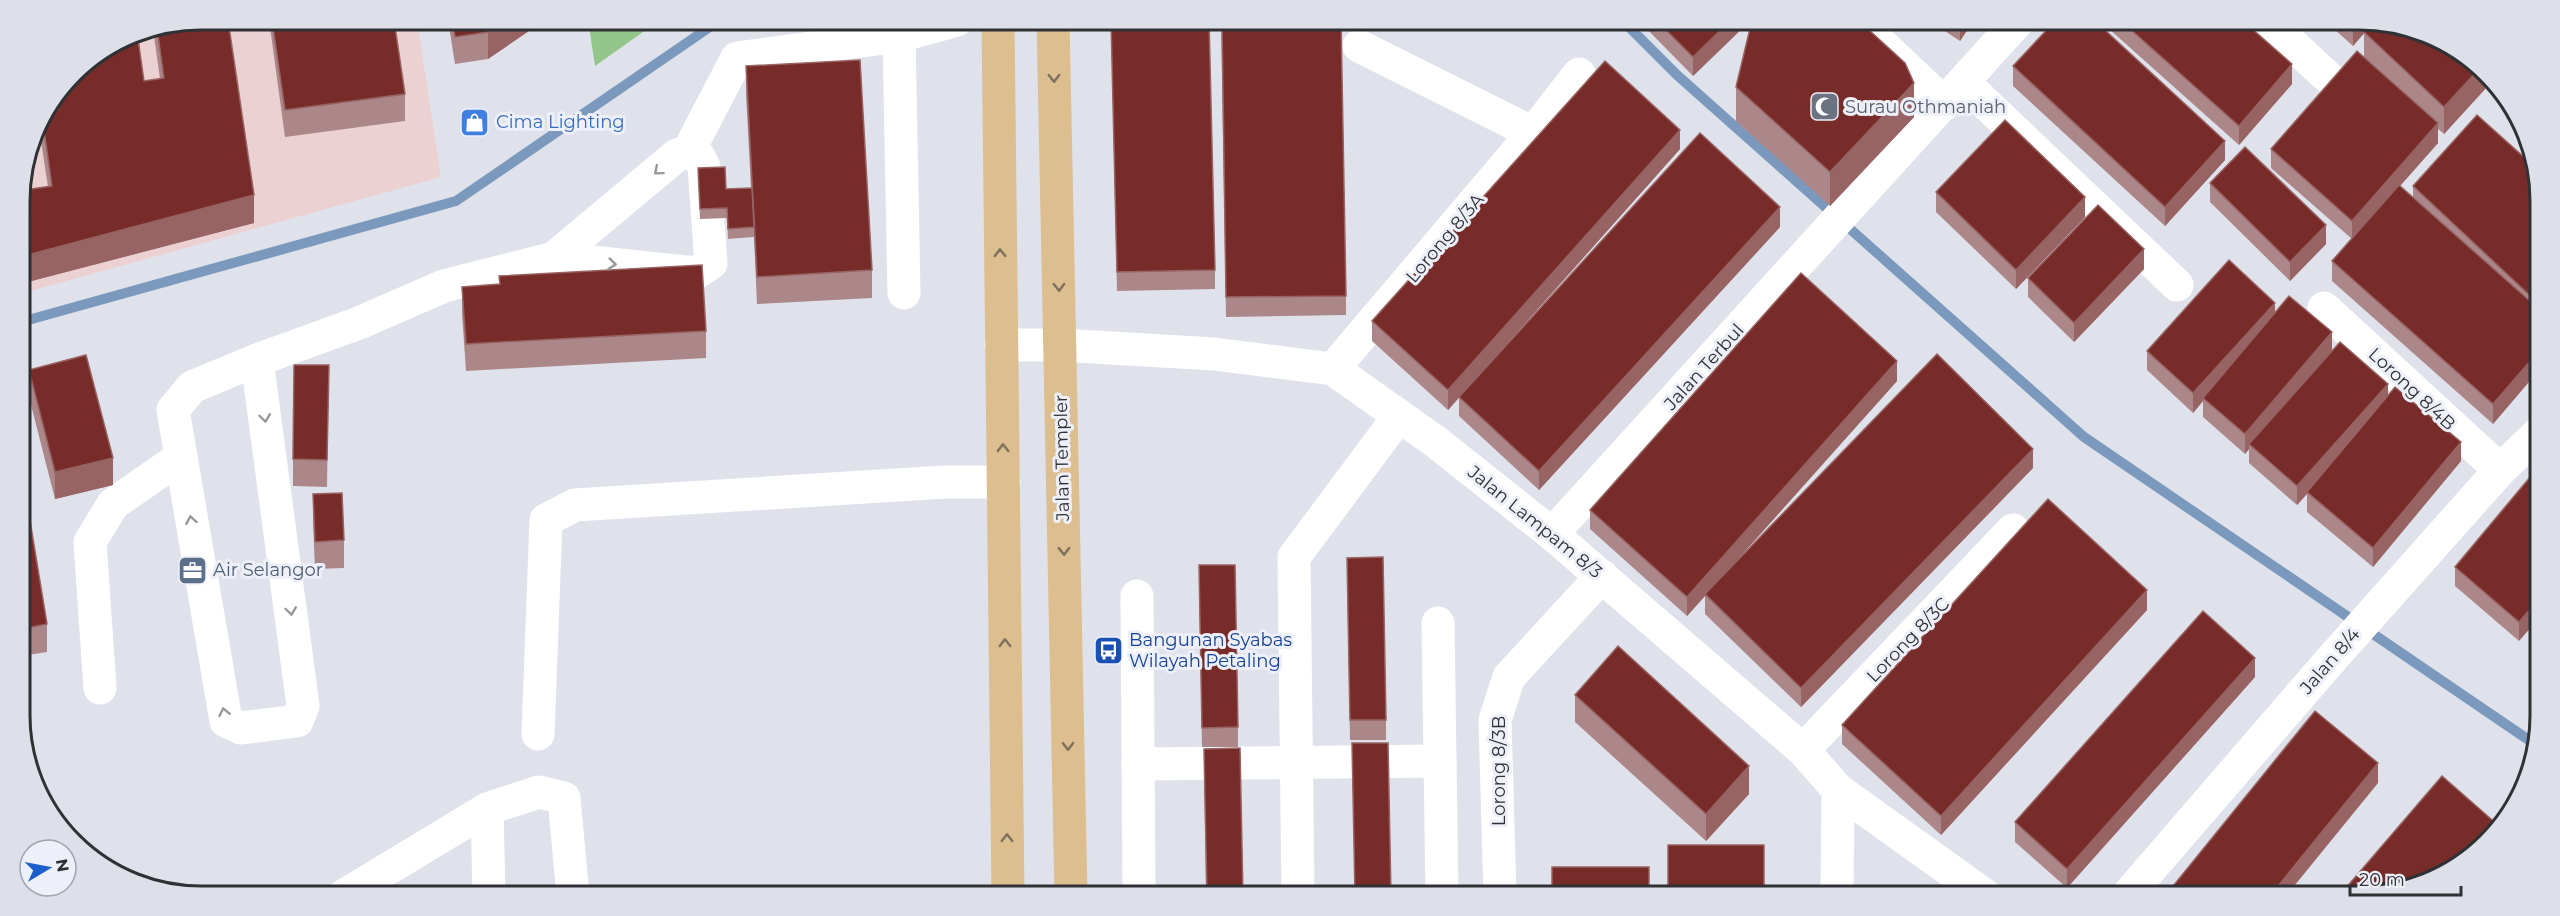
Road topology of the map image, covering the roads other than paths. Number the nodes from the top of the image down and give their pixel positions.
1 (921, 30) edge
2 (998, 30) edge
3 (1053, 30) edge
4 (1869, 30) edge
5 (2010, 30) edge
6 (2277, 30) edge
7 (899, 36) junction
8 (1359, 46) dead end
9 (1578, 74) dead end
10 (2331, 80) edge
11 (1954, 93) junction
12 (1533, 133) junction
13 (688, 152) junction
14 (554, 258) junction
15 (2177, 285) dead end
16 (904, 293) dead end
17 (2324, 308) dead end
18 (1001, 345) junction
19 (1060, 345) junction
20 (257, 360) junction
21 (1333, 369) junction
22 (1400, 416) junction
23 (2530, 442) edge
24 (181, 457) junction
25 (2500, 470) junction
26 (1004, 482) junction
27 (2013, 530) dead end
28 (1552, 534) junction
29 (1602, 576) junction
30 (1137, 596) dead end
31 (1438, 623) dead end
32 (100, 688) dead end
33 (538, 734) dead end
34 (1803, 750) junction
35 (1440, 761) junction
36 (1296, 763) junction
37 (1138, 764) junction
38 (1838, 790) junction
39 (487, 809) junction
40 (361, 886) edge
41 (489, 886) edge
42 (572, 886) edge
43 (1008, 886) edge
44 (1071, 886) edge
45 (1139, 886) edge
46 (1298, 886) edge
47 (1442, 886) edge
48 (1500, 886) edge
49 (1838, 886) edge
50 (1972, 886) edge
51 (2136, 886) edge

1 - 7 street
18 -> 2 main road
3 -> 19 main road, Jalan Templer
4 - 11 street
5 - 11 street, Jalan Terbul
6 - 10 street
7 - 13 street
7 - 16 street
8 - 12 street
9 - 12 street, Lorong 8/3A
11 - 15 street
11 - 28 street, Jalan Terbul
12 - 21 street, Lorong 8/3A
13 -> 14 street
14 -> 13 street
14 - 20 street
17 - 25 street, Lorong 8/4B
18 - 19 street, Jalan Lampam 8/3
26 -> 18 main road
19 - 21 street, Jalan Lampam 8/3
19 -> 44 main road, Jalan Templer
20 - 24 street
20 -> 24 street
21 - 22 street, Jalan Lampam 8/3
22 - 28 street, Jalan Lampam 8/3
22 - 36 street
23 - 25 street, Jalan 8/4
24 - 32 street
25 - 51 street, Jalan 8/4
26 - 33 street
43 -> 26 main road
27 - 34 street, Lorong 8/3C
28 - 29 street, Jalan Lampam 8/3
29 - 34 street, Jalan Lampam 8/3
29 - 48 street, Lorong 8/3B
30 - 37 street
31 - 35 street
34 - 38 street, Jalan Lampam 8/3
35 - 36 street
35 - 47 street
36 - 37 street
36 - 46 street
37 - 45 street
38 - 49 street
38 - 50 street, Jalan Lampam 8/3
39 - 40 street
39 - 41 street
39 - 42 street

